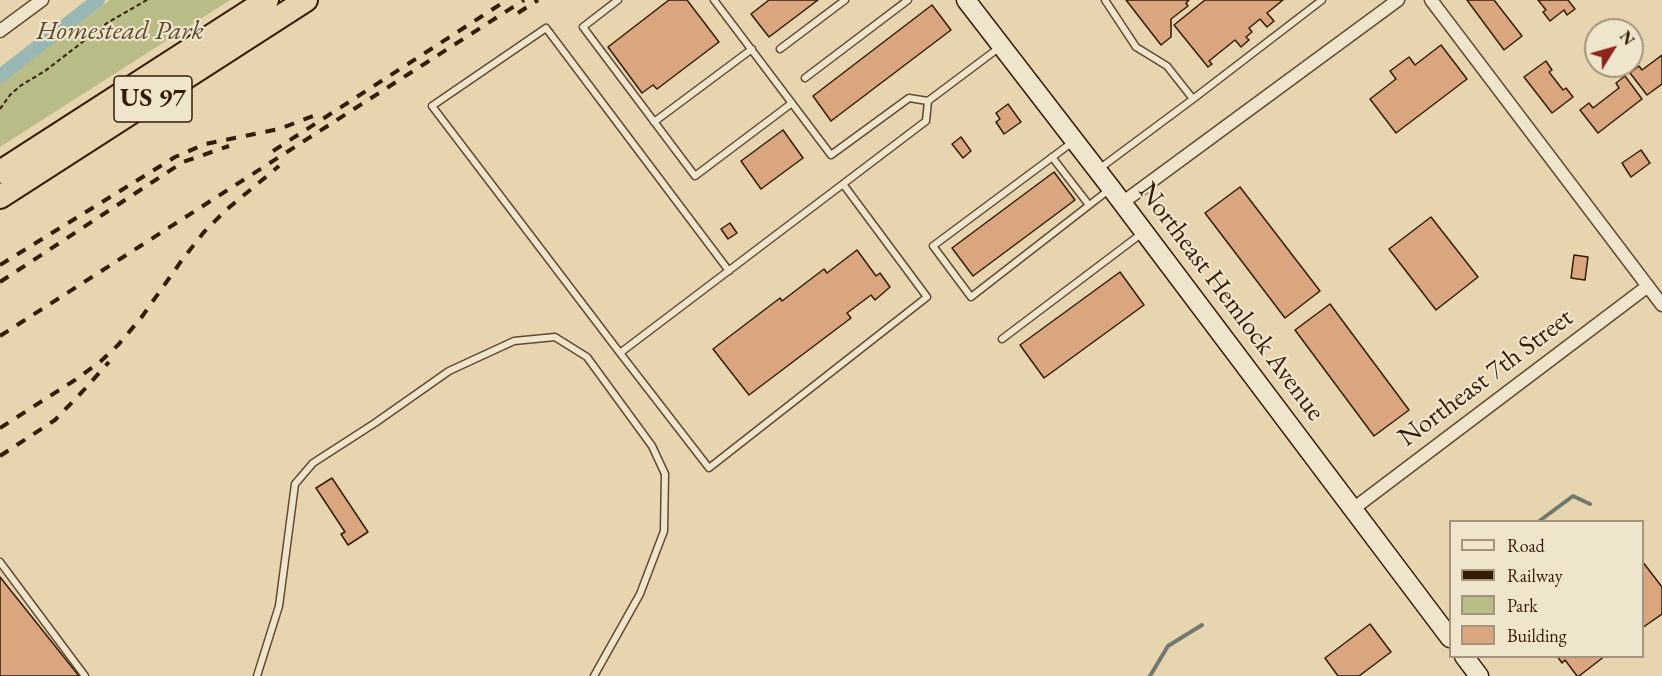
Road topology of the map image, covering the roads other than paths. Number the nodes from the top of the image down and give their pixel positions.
1 (267, 0) edge
2 (306, 0) edge
3 (618, 0) edge
4 (714, 0) edge
5 (845, 0) edge
6 (908, 0) edge
7 (966, 0) edge
8 (1105, 0) edge
9 (1322, 0) edge
10 (1398, 0) edge
11 (1431, 0) edge
12 (36, 2) edge
13 (0, 31) edge
14 (1001, 47) junction
15 (780, 48) dead end
16 (752, 49) junction
17 (805, 78) dead end
18 (1193, 99) junction
19 (928, 101) junction
20 (792, 103) junction
21 (654, 122) junction
22 (1074, 141) junction
23 (1052, 157) junction
24 (1098, 171) junction
25 (0, 172) edge
26 (843, 184) junction
27 (1117, 196) junction
28 (0, 197) edge
29 (1089, 206) junction
30 (1144, 231) junction
31 (729, 271) junction
32 (1648, 286) junction
33 (1662, 305) edge
34 (1002, 339) dead end
35 (620, 353) junction
36 (1353, 509) junction
37 (0, 562) edge
38 (1449, 637) edge
39 (1465, 658) edge
40 (85, 676) edge
41 (257, 676) edge
42 (594, 676) edge
43 (1479, 676) edge

1 - 25 highway, US 97
2 - 28 highway, US 97
3 - 21 lane
4 - 16 lane
5 - 15 lane
6 - 17 lane
7 - 14 street, Northeast Hemlock Avenue
8 - 18 lane
9 - 18 lane
10 - 27 street
11 - 32 street
12 - 13 street
14 - 19 lane
14 - 22 street, Northeast Hemlock Avenue
16 - 20 lane
16 - 21 lane
18 - 24 lane
19 - 20 lane
19 - 26 lane
20 - 21 lane
22 - 23 lane
22 - 24 street, Northeast Hemlock Avenue
23 - 29 lane
23 - 29 lane
24 - 27 street, Northeast Hemlock Avenue
26 - 31 lane
26 - 35 lane
27 - 29 lane
27 - 30 street, Northeast Hemlock Avenue
30 - 34 lane
30 - 36 street, Northeast Hemlock Avenue
31 - 35 lane
31 - 35 lane
32 - 33 street
32 - 36 street, Northeast 7th Street
36 - 38 street, Northeast Hemlock Avenue
37 - 40 lane
39 - 43 street
41 - 42 lane

